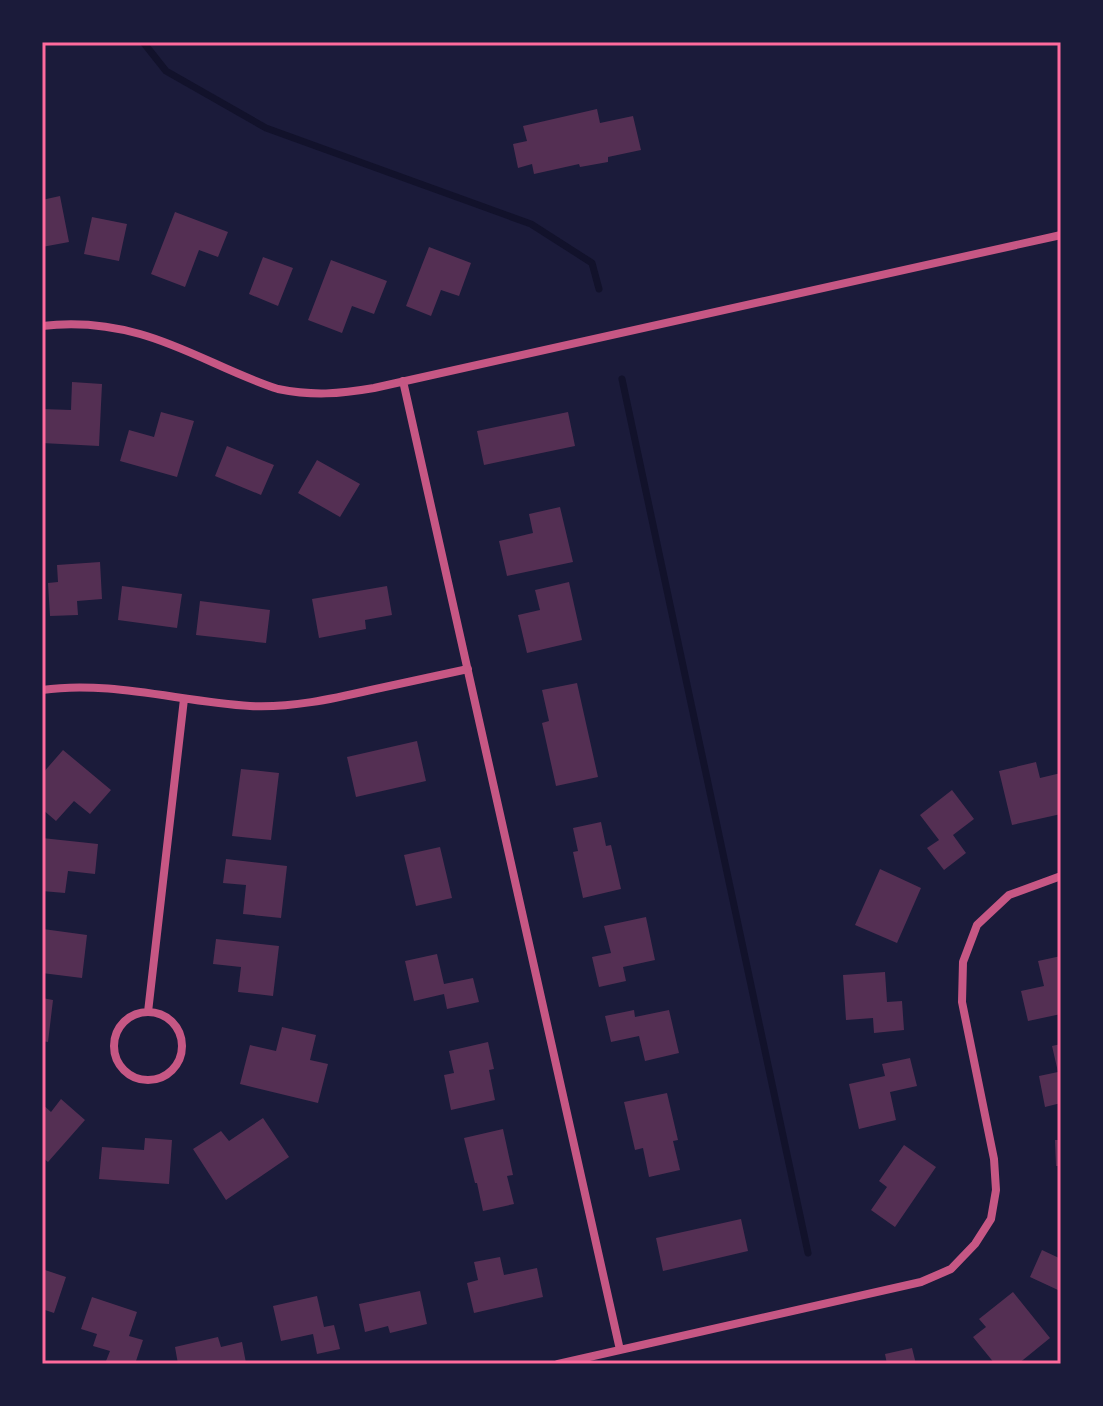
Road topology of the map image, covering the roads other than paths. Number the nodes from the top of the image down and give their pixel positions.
1 (1061, 235) edge
2 (42, 326) edge
3 (403, 381) junction
4 (468, 669) junction
5 (42, 690) edge
6 (184, 699) junction
7 (1061, 876) edge
8 (148, 1012) junction
9 (620, 1350) junction
10 (558, 1364) edge

1 - 3 street
2 - 3 street
3 - 4 street
4 - 6 street
4 - 9 street
5 - 6 street
6 - 8 street
7 - 9 street
8 - 8 street
9 - 10 street

